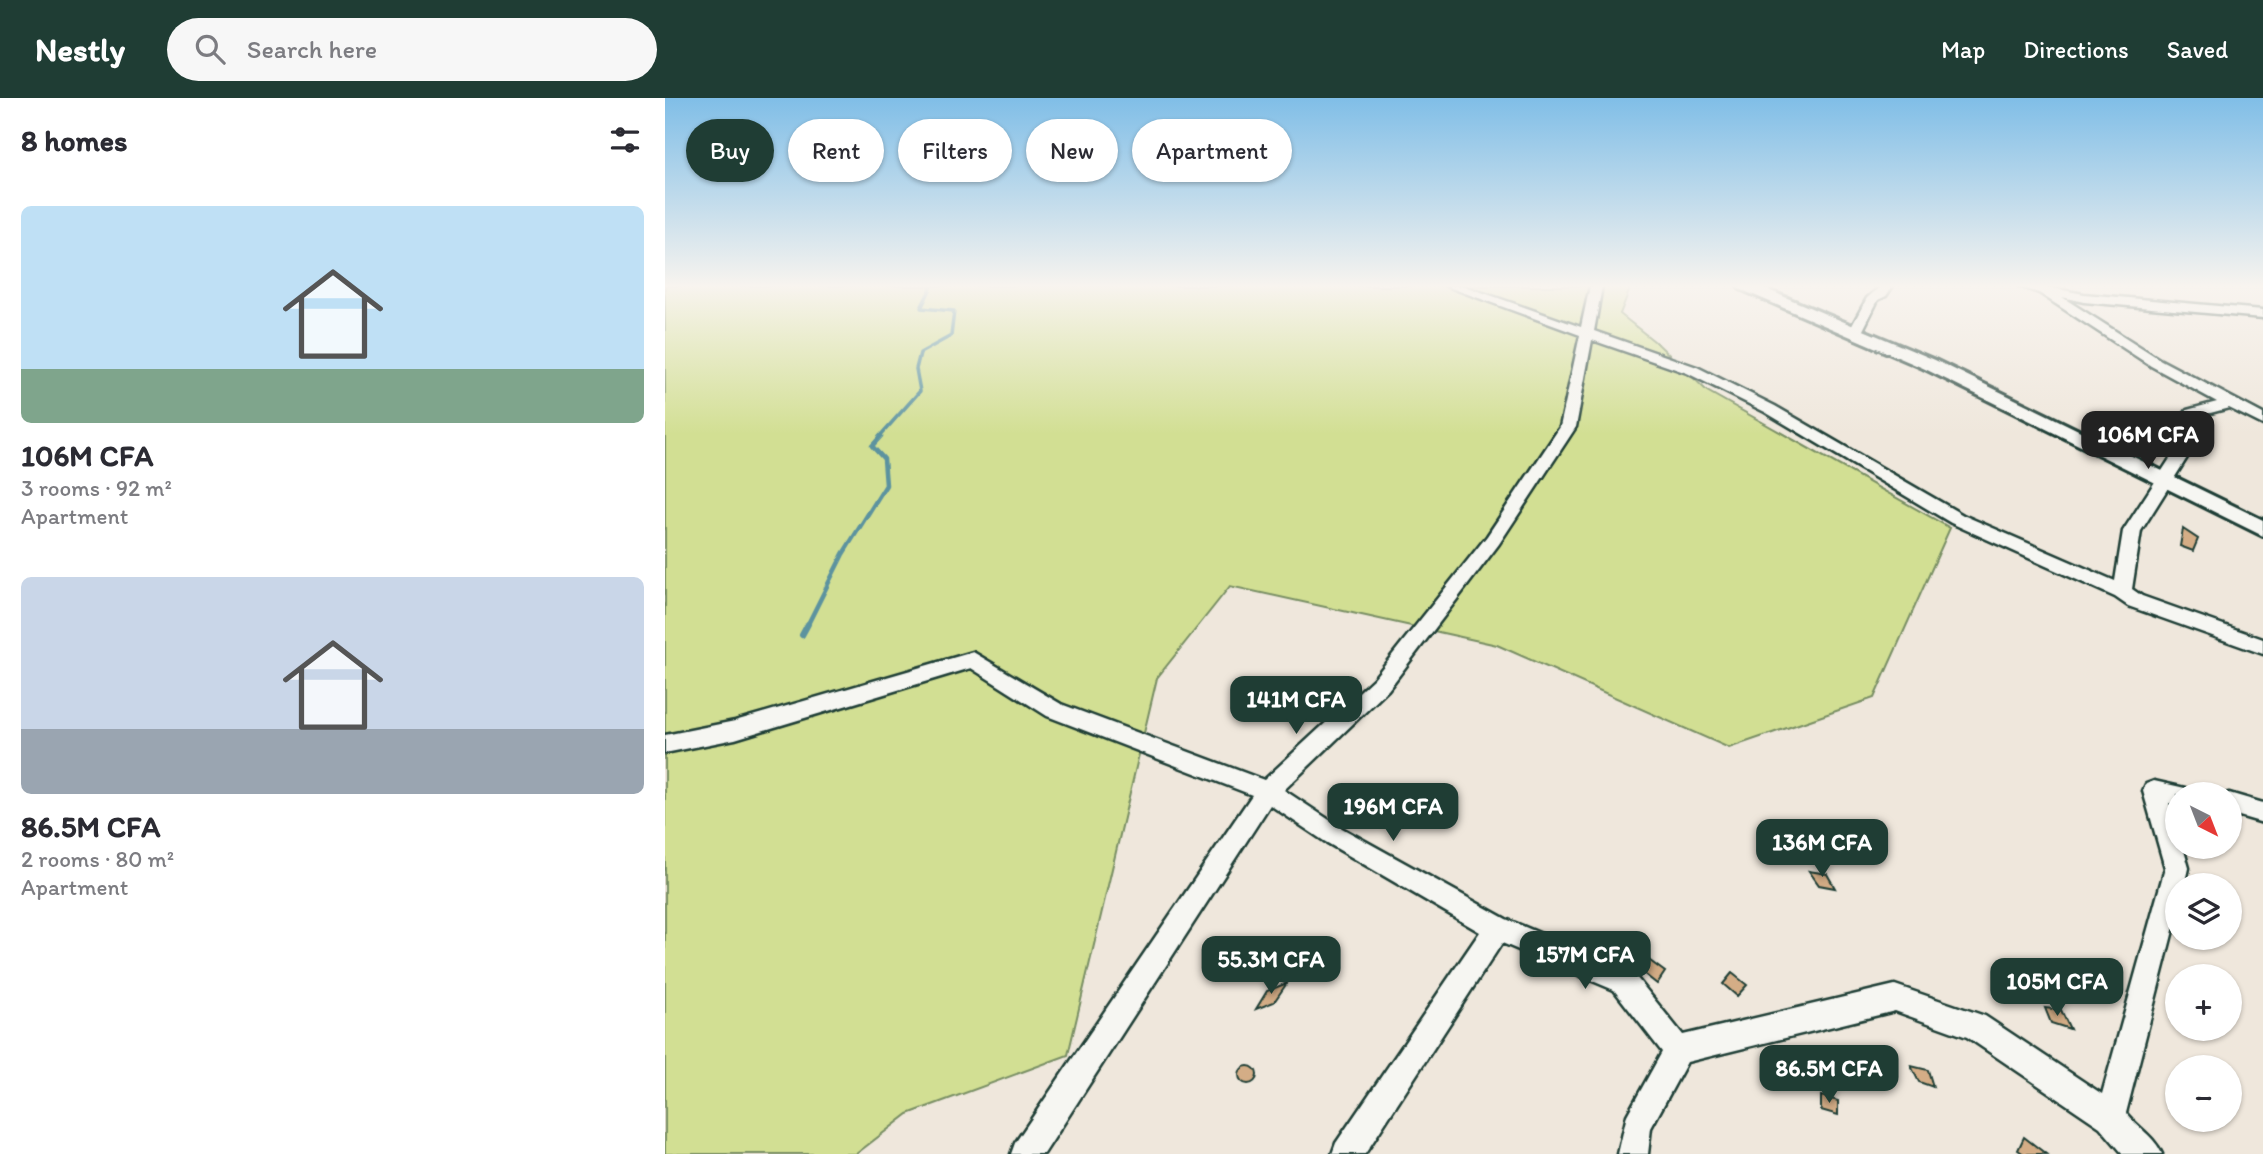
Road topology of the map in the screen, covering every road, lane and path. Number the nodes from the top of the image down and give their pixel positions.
1 (1587, 335) edge
2 (1593, 335) edge
3 (1863, 335) edge
4 (2113, 335) edge
5 (2229, 403) junction
6 (2263, 420) edge
7 (2165, 480) junction
8 (2263, 529) edge
9 (2122, 592) junction
10 (2263, 647) edge
11 (665, 744) edge
12 (1267, 791) junction
13 (2165, 793) edge
14 (2242, 807) edge
15 (2263, 813) edge
16 (2165, 828) edge
17 (2174, 859) edge
18 (1497, 928) junction
19 (1678, 1050) junction
20 (2110, 1117) junction
21 (1026, 1154) edge
22 (1347, 1154) edge
23 (1633, 1154) edge
24 (2147, 1154) edge

1 - 12 street
2 - 9 street
3 - 7 main road
4 - 5 street
5 - 6 street
5 - 7 street
7 - 8 main road
7 - 9 street
9 - 10 street
11 - 12 street
12 - 18 street
12 - 21 street
13 - 16 street
14 - 15 street
17 - 20 street
18 - 19 street
18 - 22 street
19 - 20 street
19 - 23 street
20 - 24 street

